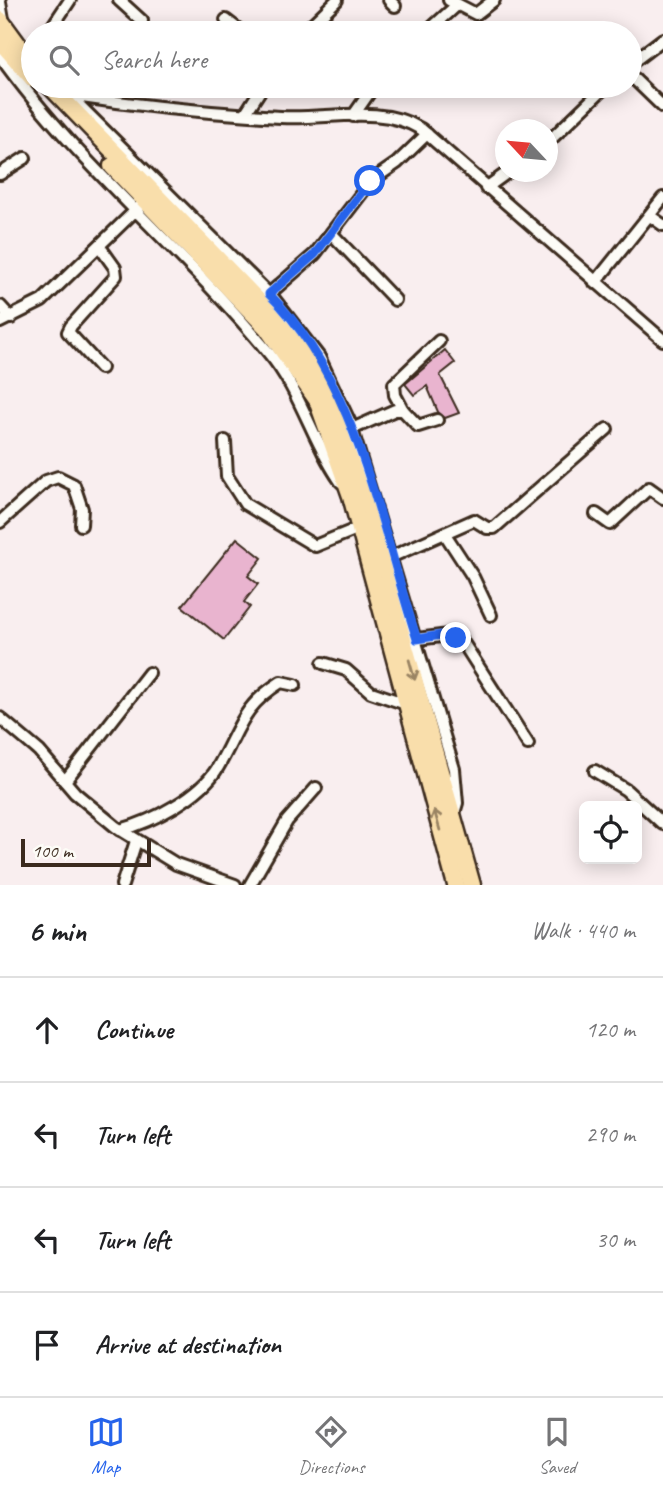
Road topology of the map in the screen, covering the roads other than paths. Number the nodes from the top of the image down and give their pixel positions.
1 (70, 0) edge
2 (119, 0) edge
3 (337, 0) edge
4 (494, 0) edge
5 (0, 2) edge
6 (453, 3) edge
7 (56, 21) edge
8 (142, 21) dead end
9 (315, 21) edge
10 (437, 21) edge
11 (2, 22) edge
12 (663, 39) edge
13 (0, 41) edge
14 (642, 55) edge
15 (0, 56) edge
16 (21, 57) edge
17 (21, 60) edge
18 (21, 63) edge
19 (21, 67) edge
20 (0, 81) edge
21 (642, 87) edge
22 (49, 98) edge
23 (53, 98) edge
24 (65, 98) edge
25 (65, 98) edge
26 (115, 98) edge
27 (255, 98) edge
28 (366, 98) edge
29 (594, 98) edge
30 (663, 107) edge
31 (245, 114) junction
32 (353, 116) junction
33 (558, 132) edge
34 (427, 134) junction
35 (25, 158) dead end
36 (0, 174) edge
37 (495, 181) edge
38 (486, 188) junction
39 (663, 198) edge
40 (140, 206) junction
41 (650, 216) junction
42 (663, 225) edge
43 (332, 234) junction
44 (100, 247) junction
45 (595, 283) junction
46 (269, 294) junction
47 (395, 300) dead end
48 (0, 306) edge
49 (6, 320) edge
50 (663, 340) edge
51 (439, 341) dead end
52 (101, 368) dead end
53 (403, 410) junction
54 (437, 420) dead end
55 (352, 429) junction
56 (607, 429) dead end
57 (225, 441) dead end
58 (663, 498) edge
59 (596, 514) dead end
60 (0, 522) edge
61 (81, 525) dead end
62 (359, 528) junction
63 (445, 534) junction
64 (380, 562) junction
65 (491, 615) dead end
66 (417, 639) junction
67 (323, 663) dead end
68 (149, 673) dead end
69 (295, 685) dead end
70 (406, 704) junction
71 (0, 719) edge
72 (528, 744) dead end
73 (595, 771) dead end
74 (65, 781) junction
75 (317, 788) dead end
76 (452, 819) junction
77 (663, 824) edge
78 (120, 830) junction
79 (136, 841) junction
80 (122, 885) edge
81 (235, 885) edge
82 (250, 885) edge
83 (456, 885) edge
84 (472, 885) edge

1 - 7 street
2 - 8 street
3 - 9 street
4 - 6 street
5 - 11 street
6 - 10 street
11 - 16 highway
12 - 14 street
13 - 17 highway
15 - 18 street
19 - 20 street
21 - 30 street
22 - 40 highway
23 - 40 street
24 - 46 street
25 - 64 highway
26 - 31 street
27 - 31 street
28 - 32 street
29 - 33 street
31 - 32 street
32 - 34 street
34 - 38 street
34 - 43 street
35 - 36 street
37 - 38 street
38 - 45 street
39 - 41 street
40 - 44 street
40 - 62 highway
41 - 42 street
41 - 45 street
43 - 46 street
43 - 47 street
44 - 49 street
44 - 52 street
45 - 50 street
46 - 55 street
48 - 49 street
51 - 53 street
53 - 54 street
53 - 55 street
55 - 64 street
56 - 63 street
57 - 62 street
58 - 59 street
60 - 61 street
62 - 64 highway
63 - 64 street
63 - 65 street
64 - 66 street
64 - 70 highway
64 -> 76 highway
66 - 72 street
66 - 76 street
67 - 70 street
68 - 74 street
69 - 78 street
83 -> 70 highway
71 - 74 street
73 - 77 street
74 - 78 street
75 - 82 street
76 - 84 highway
78 - 79 street
79 - 80 street
79 - 81 street

